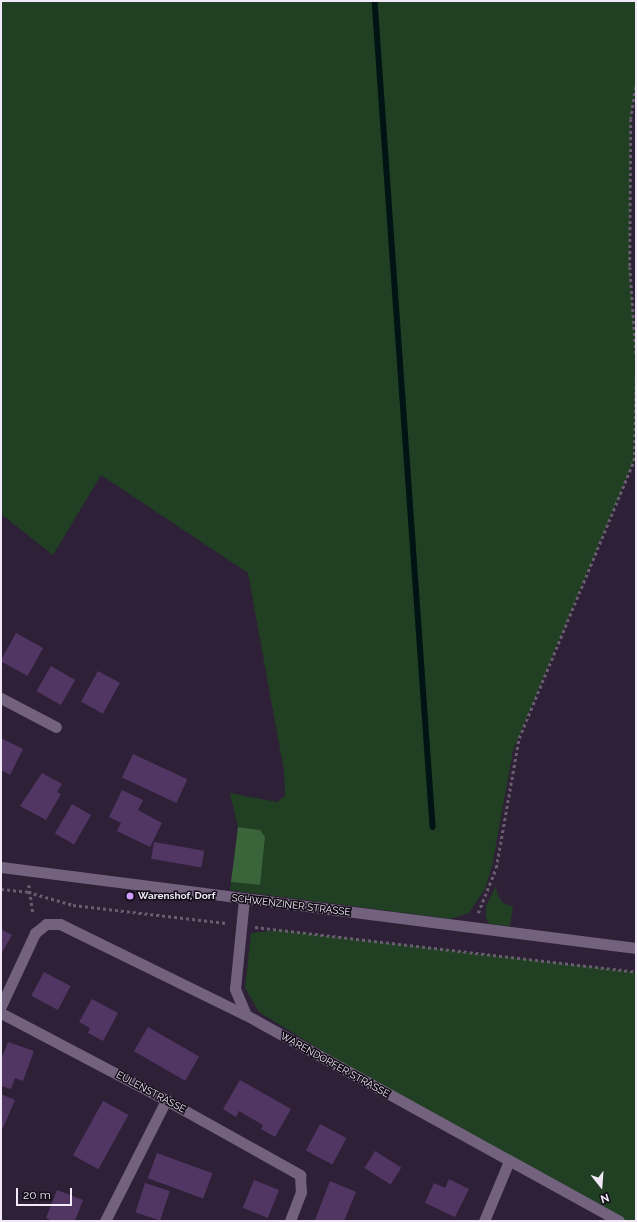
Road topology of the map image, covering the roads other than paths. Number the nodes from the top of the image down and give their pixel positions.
1 (1, 698) edge
2 (56, 727) dead end
3 (1, 867) edge
4 (244, 899) junction
5 (636, 948) edge
6 (1, 1006) edge
7 (1, 1013) edge
8 (246, 1015) junction
9 (166, 1100) junction
10 (509, 1161) junction
11 (105, 1221) edge
12 (290, 1221) edge
13 (484, 1221) edge
14 (619, 1221) edge

1 - 2 street
3 - 4 street, SCHWENZINER STRASSE
4 - 5 street, SCHWENZINER STRASSE
4 - 8 street
6 - 8 street, WARENDORFER STRASSE
7 - 9 street, EULENSTRASSE
8 - 10 street, WARENDORFER STRASSE
9 - 11 street
9 - 12 street, EULENSTRASSE
10 - 13 street
10 - 14 street, WARENDORFER STRASSE

